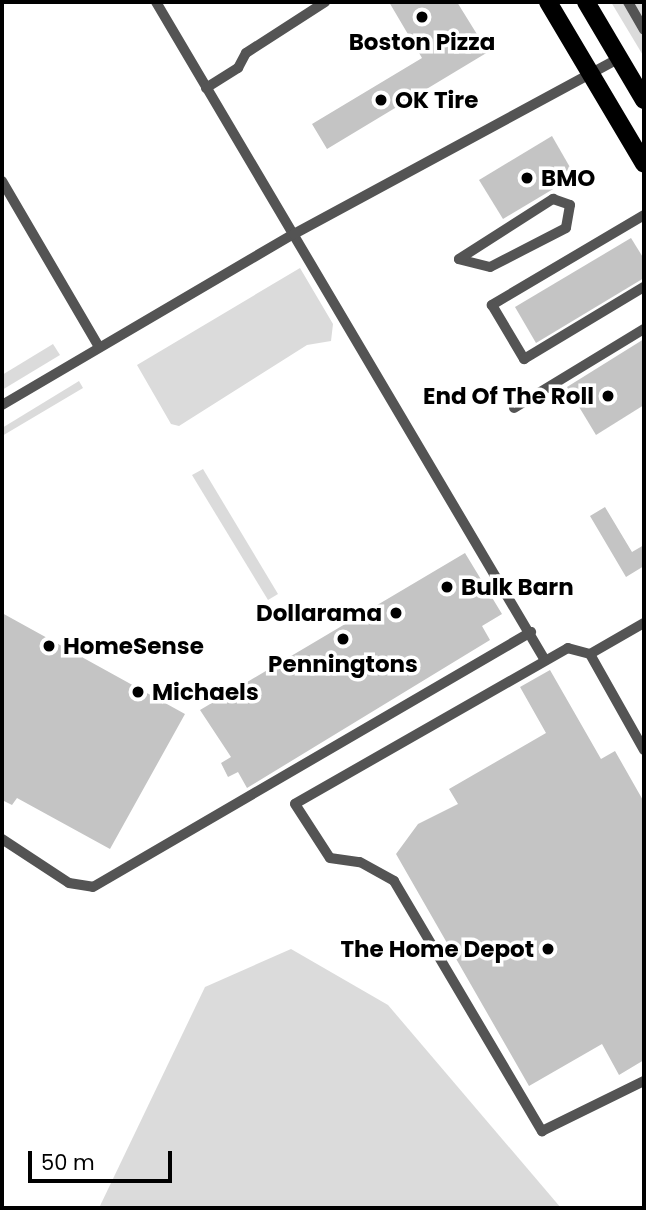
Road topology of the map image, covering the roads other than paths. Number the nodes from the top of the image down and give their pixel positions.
1 (156, 2) edge
2 (325, 2) edge
3 (548, 2) edge
4 (586, 2) edge
5 (628, 2) edge
6 (644, 30) edge
7 (620, 58) junction
8 (592, 75) junction
9 (206, 88) junction
10 (644, 100) edge
11 (644, 163) edge
12 (2, 181) edge
13 (644, 215) edge
14 (294, 234) junction
15 (459, 259) joint
16 (644, 287) edge
17 (644, 329) edge
18 (99, 347) junction
19 (2, 405) edge
20 (514, 408) dead end
21 (644, 623) edge
22 (531, 632) junction
23 (590, 654) junction
24 (543, 657) junction
25 (644, 750) edge
26 (2, 839) edge
27 (644, 1081) edge

1 - 9 lane
2 - 9 lane
3 - 8 main road
4 - 7 main road
5 - 6 lane
7 - 8 lane
7 - 10 main road
8 - 11 main road
8 - 14 lane
9 - 14 lane
12 - 18 lane
13 - 16 lane
14 - 18 lane
14 - 22 lane
15 - 15 lane
17 - 20 lane
18 - 19 lane
21 - 23 lane
22 - 24 lane
22 - 26 lane
23 - 24 lane
23 - 25 lane
24 - 27 lane

